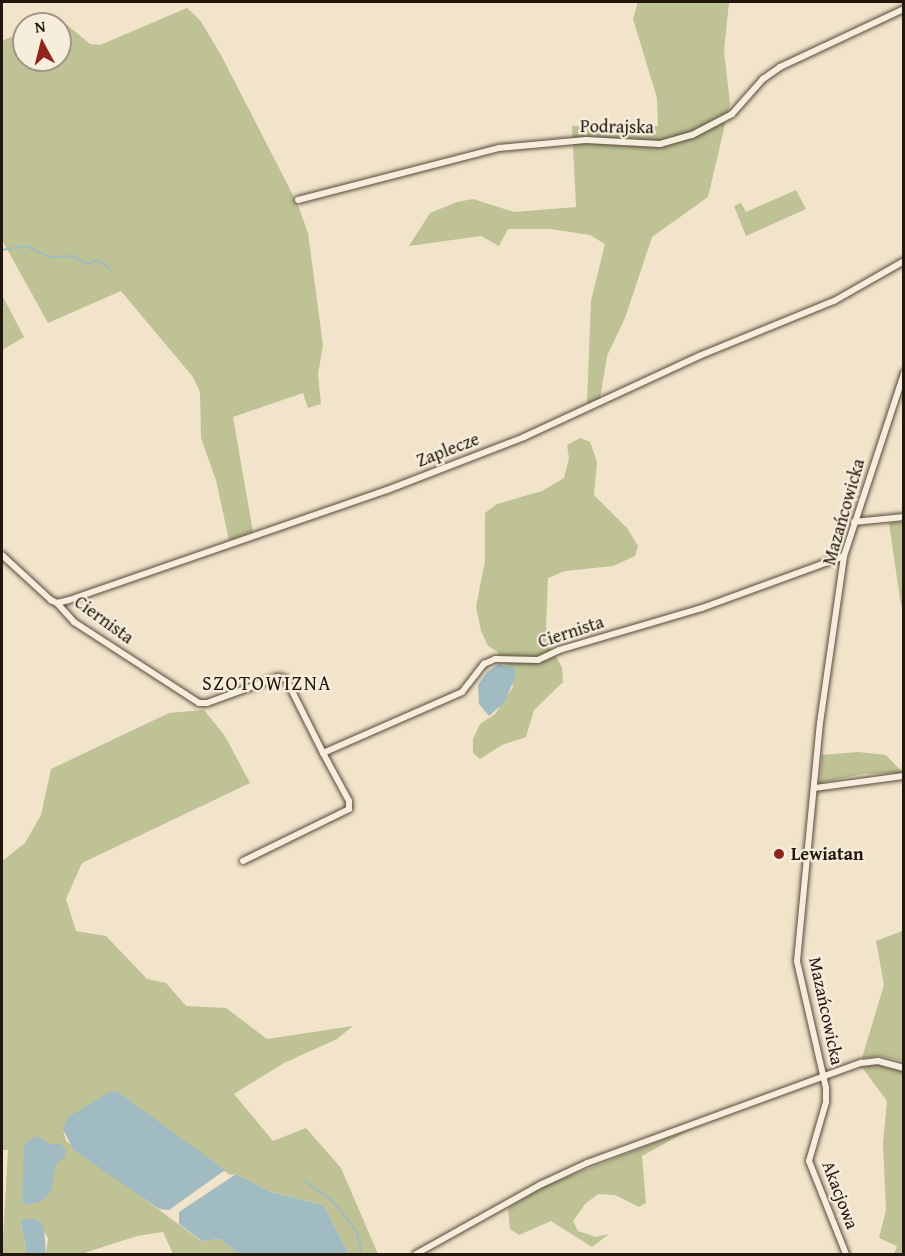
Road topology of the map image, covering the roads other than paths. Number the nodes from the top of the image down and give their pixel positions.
1 (903, 9) edge
2 (298, 200) dead end
3 (903, 261) edge
4 (903, 373) edge
5 (903, 517) edge
6 (854, 522) junction
7 (2, 555) edge
8 (844, 555) junction
9 (57, 603) junction
10 (323, 753) junction
11 (903, 776) edge
12 (815, 789) junction
13 (243, 861) dead end
14 (903, 1068) edge
15 (824, 1076) junction
16 (417, 1254) edge
17 (846, 1254) edge

1 - 2 street, Podrajska
3 - 9 street, Zaplecze
4 - 6 street, Mazańcowicka
5 - 6 street
6 - 8 street, Mazańcowicka
7 - 9 street
8 - 10 street, Ciernista
8 - 12 street, Mazańcowicka
9 - 10 street, Ciernista
10 - 13 street, Ciernista
11 - 12 street
12 - 15 street, Mazańcowicka
14 - 15 street
15 - 16 street, Mazańcowicka
15 - 17 street, Akacjowa

